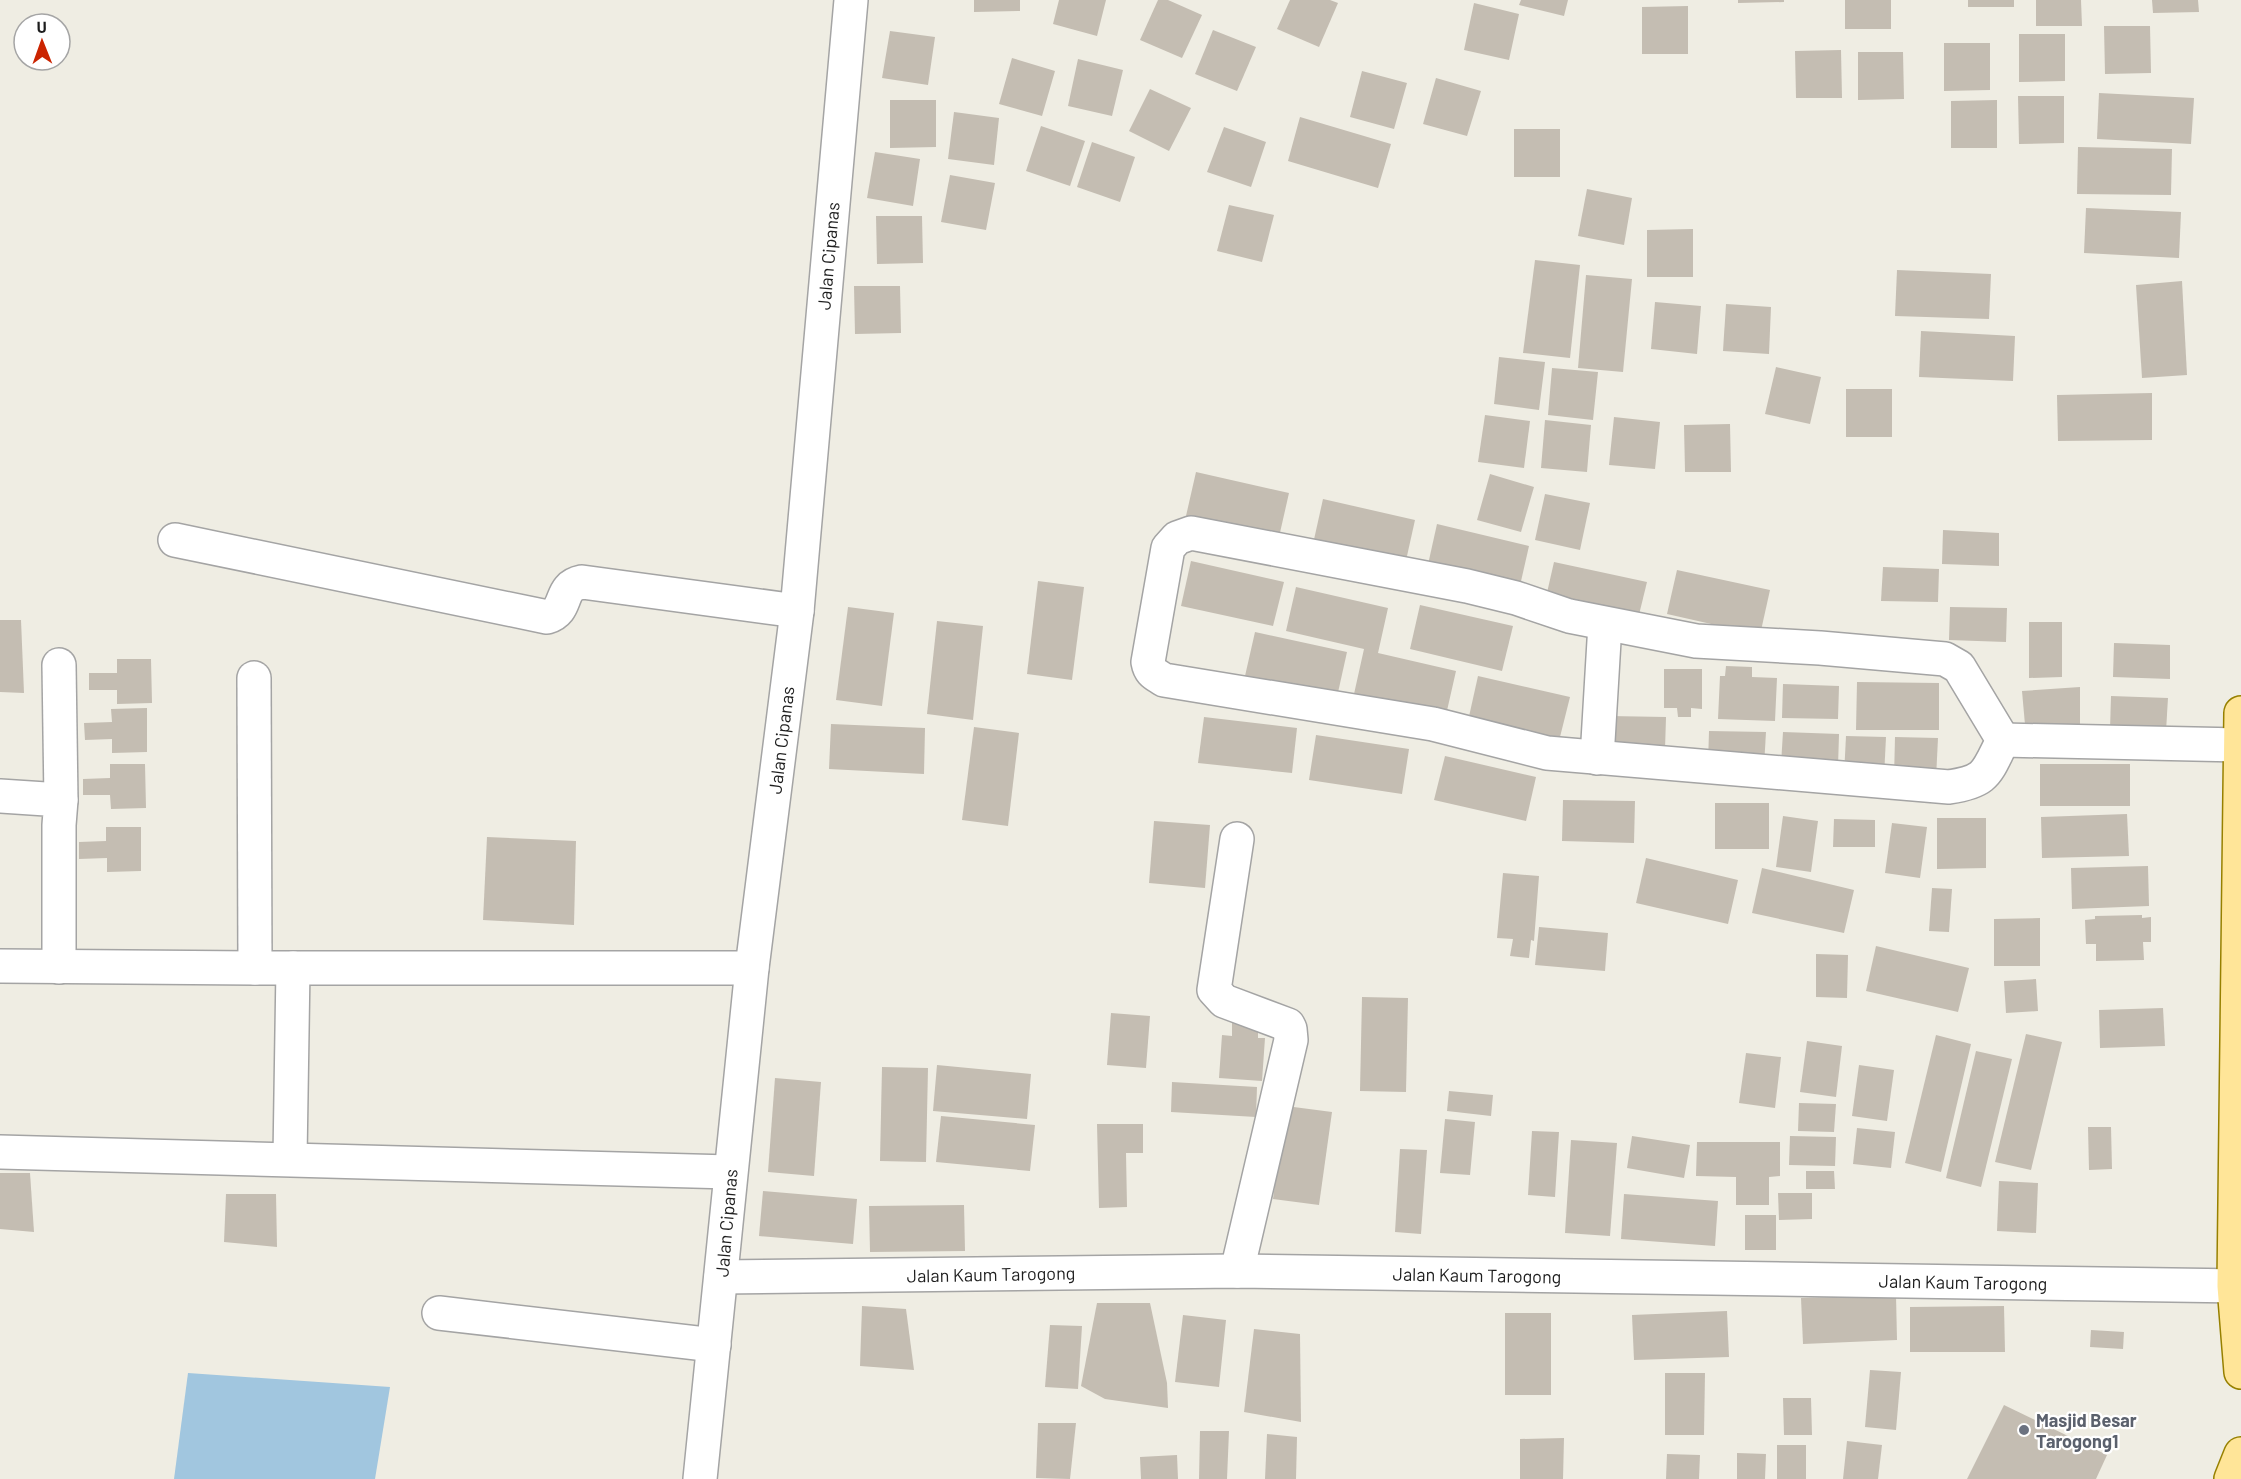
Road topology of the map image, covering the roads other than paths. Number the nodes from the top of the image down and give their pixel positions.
1 (851, 0) edge
2 (175, 540) dead end
3 (797, 611) junction
4 (1605, 624) junction
5 (59, 665) dead end
6 (254, 678) dead end
7 (2241, 713) edge
8 (2003, 740) junction
9 (2240, 745) edge
10 (1597, 758) junction
11 (0, 796) edge
12 (61, 800) junction
13 (1237, 838) dead end
14 (0, 966) edge
15 (59, 967) junction
16 (255, 968) junction
17 (293, 968) junction
18 (752, 968) junction
19 (0, 1152) edge
20 (290, 1158) junction
21 (730, 1172) junction
22 (1237, 1271) junction
23 (721, 1277) junction
24 (2238, 1286) edge
25 (439, 1313) dead end
26 (714, 1345) junction
27 (2241, 1372) edge
28 (2241, 1454) edge
29 (700, 1479) edge
30 (2231, 1479) edge

1 - 3 street, Jalan Cipanas
2 - 3 street
3 - 18 street, Jalan Cipanas
4 - 8 street
4 - 10 street
4 - 10 street
5 - 12 street
6 - 16 street
7 - 9 main road
8 - 9 street
8 - 10 street
9 - 24 main road
11 - 12 street
12 - 15 street
13 - 22 street
14 - 15 street
15 - 16 street
16 - 17 street
17 - 18 street
17 - 20 street
18 - 21 street, Jalan Cipanas
19 - 20 street
20 - 21 street
21 - 23 street, Jalan Cipanas
22 - 23 street, Jalan Kaum Tarogong
22 - 24 street, Jalan Kaum Tarogong
23 - 26 street, Jalan Cipanas
24 - 27 main road
25 - 26 street
26 - 29 street, Jalan Cipanas
28 - 30 main road

